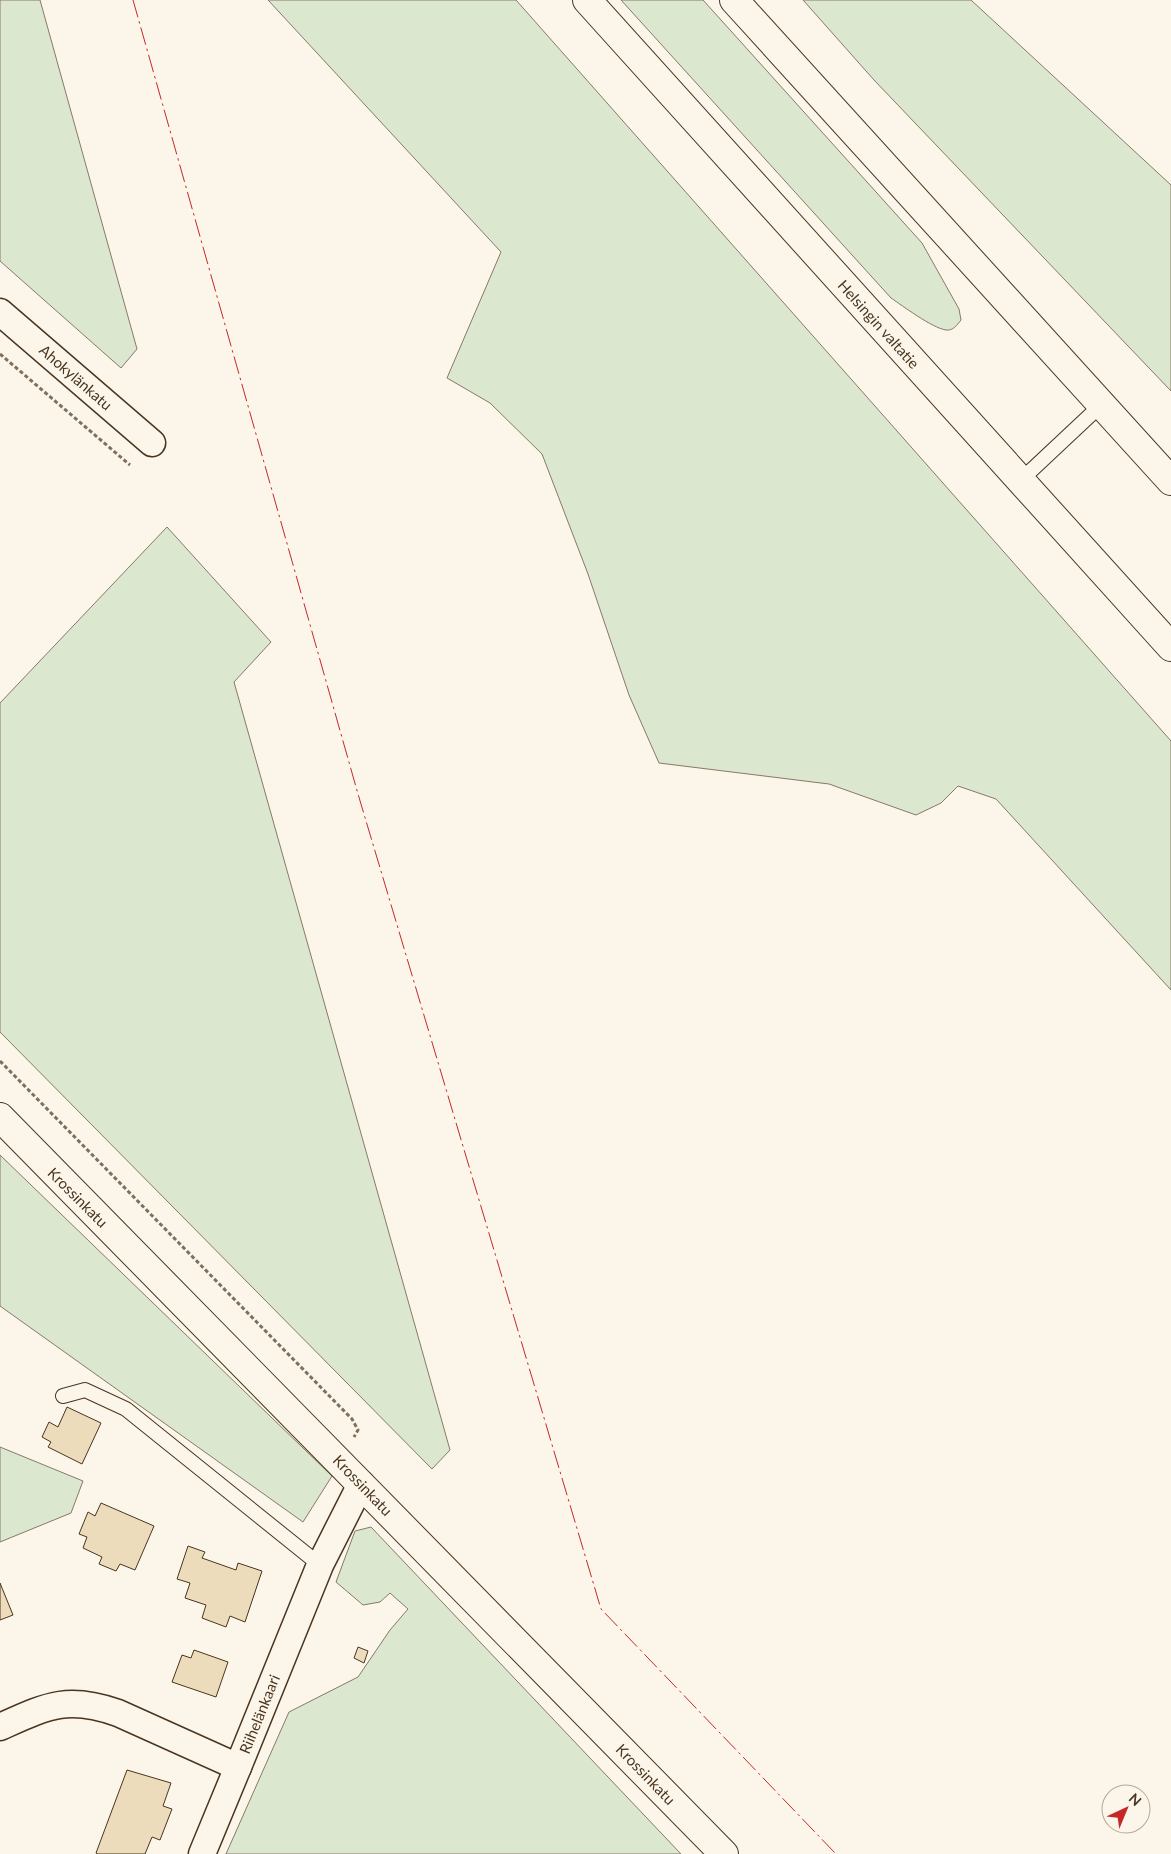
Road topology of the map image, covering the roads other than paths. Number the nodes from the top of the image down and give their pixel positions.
1 (587, 0) edge
2 (734, 0) edge
3 (0, 312) edge
4 (1102, 405) junction
5 (152, 443) dead end
6 (1020, 481) junction
7 (1171, 481) edge
8 (1171, 647) edge
9 (0, 1117) edge
10 (62, 1396) dead end
11 (361, 1484) junction
12 (320, 1565) junction
13 (0, 1726) edge
14 (238, 1767) junction
15 (202, 1854) edge
16 (724, 1854) edge

1 - 6 main road, Helsingin valtatie
2 - 4 main road
3 - 5 street, Ahokylänkatu
4 - 6 lane
4 - 7 main road
6 - 8 main road, Helsingin valtatie
9 - 11 main road, Krossinkatu
10 - 12 lane
11 - 12 street, Riihelänkaari
11 - 16 main road, Krossinkatu
12 - 14 street, Riihelänkaari
13 - 14 street, Riihelänkaari
14 - 15 street

